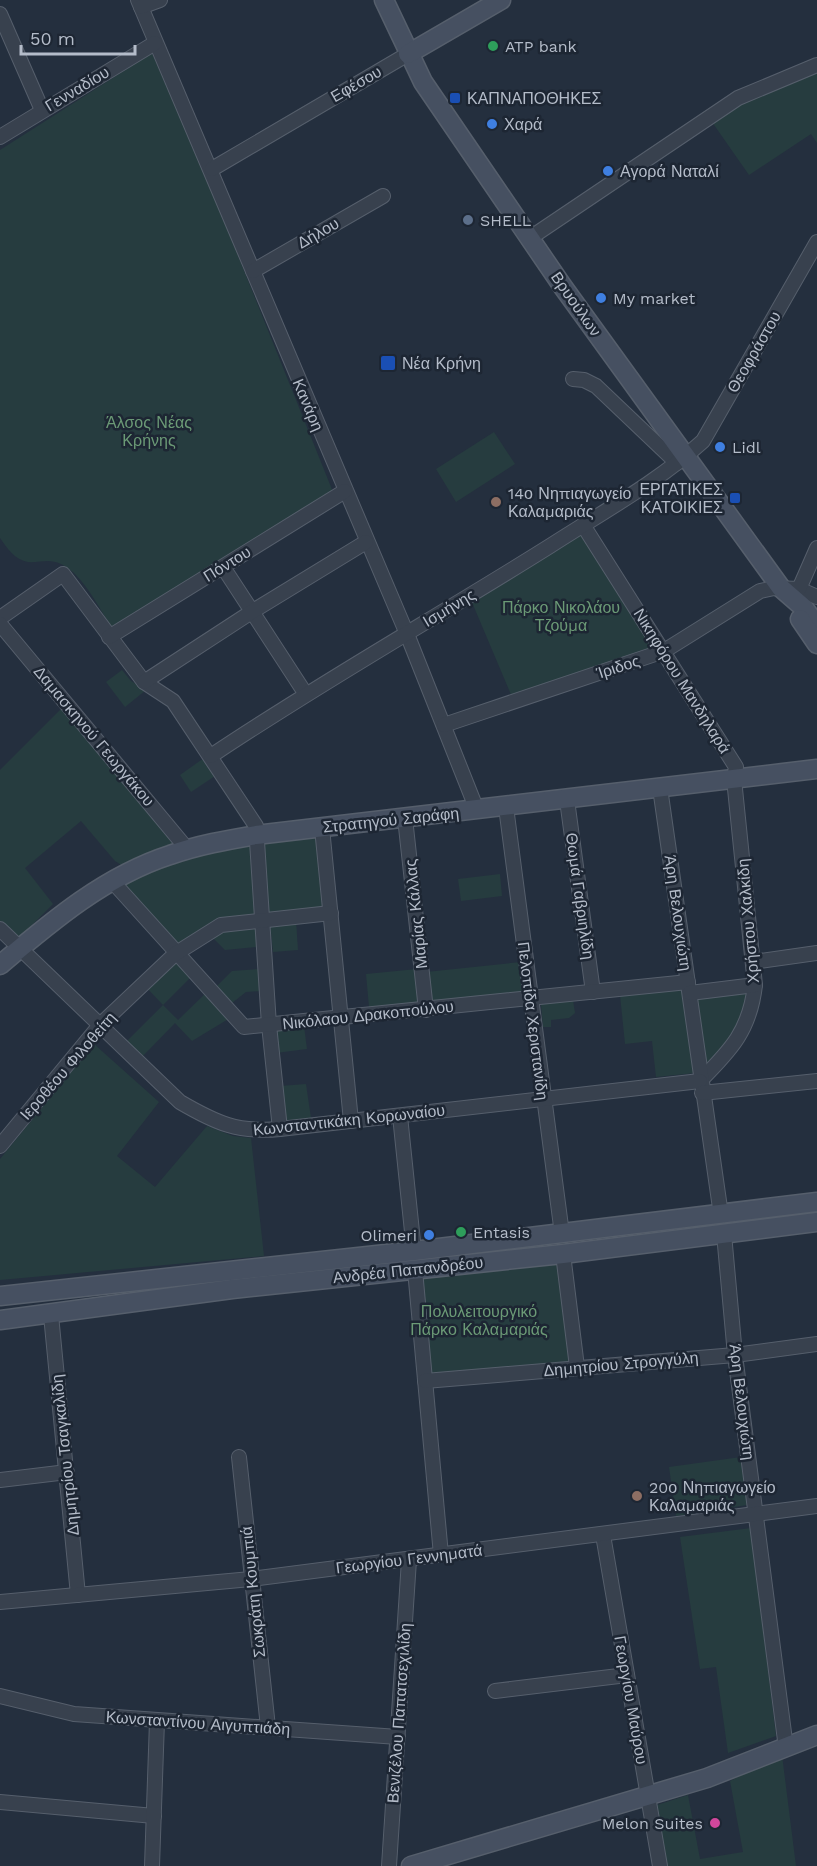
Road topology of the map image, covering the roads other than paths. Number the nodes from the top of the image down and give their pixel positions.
1 (160, 0) edge
2 (384, 0) edge
3 (501, 0) edge
4 (140, 4) edge
5 (0, 14) edge
6 (155, 43) junction
7 (408, 54) junction
8 (817, 65) edge
9 (42, 110) junction
10 (0, 137) edge
11 (212, 169) junction
12 (383, 196) dead end
13 (530, 238) junction
14 (817, 242) edge
15 (253, 271) junction
16 (573, 379) dead end
17 (681, 460) junction
18 (345, 491) junction
19 (583, 525) junction
20 (366, 542) junction
21 (817, 548) edge
22 (223, 567) junction
23 (790, 591) junction
24 (817, 597) edge
25 (253, 611) junction
26 (0, 618) edge
27 (0, 624) edge
28 (817, 626) edge
29 (406, 634) junction
30 (109, 637) junction
31 (817, 644) edge
32 (664, 651) junction
33 (144, 682) junction
34 (305, 693) junction
35 (444, 725) junction
36 (210, 756) junction
37 (817, 769) edge
38 (734, 779) junction
39 (660, 788) junction
40 (567, 800) junction
41 (506, 807) junction
42 (477, 810) junction
43 (405, 818) junction
44 (322, 828) junction
45 (256, 835) junction
46 (188, 850) junction
47 (112, 881) junction
48 (331, 913) junction
49 (262, 919) junction
50 (0, 929) edge
51 (21, 947) junction
52 (817, 953) edge
53 (175, 954) junction
54 (753, 962) junction
55 (0, 965) edge
56 (755, 985) junction
57 (689, 987) junction
58 (593, 992) junction
59 (530, 998) junction
60 (426, 1010) junction
61 (340, 1018) junction
62 (100, 1025) junction
63 (269, 1025) junction
64 (817, 1081) edge
65 (701, 1087) junction
66 (543, 1099) junction
67 (400, 1116) junction
68 (351, 1121) junction
69 (280, 1129) junction
70 (2, 1138) edge
71 (817, 1202) edge
72 (721, 1215) junction
73 (817, 1222) edge
74 (562, 1234) junction
75 (724, 1234) junction
76 (414, 1251) junction
77 (563, 1254) junction
78 (415, 1270) junction
79 (0, 1296) edge
80 (51, 1315) junction
81 (0, 1320) edge
82 (817, 1344) edge
83 (735, 1354) junction
84 (577, 1367) junction
85 (425, 1381) junction
86 (239, 1457) dead end
87 (67, 1472) junction
88 (0, 1480) edge
89 (817, 1506) edge
90 (756, 1515) junction
91 (603, 1535) junction
92 (441, 1555) junction
93 (409, 1560) junction
94 (251, 1579) junction
95 (78, 1595) junction
96 (0, 1602) edge
97 (627, 1675) junction
98 (495, 1691) dead end
99 (0, 1696) edge
100 (157, 1721) junction
101 (268, 1727) junction
102 (817, 1735) edge
103 (398, 1737) junction
104 (786, 1748) junction
105 (648, 1797) junction
106 (0, 1803) edge
107 (154, 1816) junction
108 (153, 1866) edge
109 (389, 1866) edge
110 (411, 1866) edge
111 (660, 1866) edge

1 - 4 street
2 - 7 main road, Βρυούλων
3 - 7 main road, Εφέσου
4 - 6 street, Κανάρη
5 - 9 street
6 - 9 street, Γενναδίου
6 - 11 street, Κανάρη
7 - 11 street, Εφέσου
7 - 13 main road, Βρυούλων
8 - 13 street
9 - 10 street, Γενναδίου
11 - 15 street, Κανάρη
12 - 15 street, Δήλου
13 - 17 main road, Βρυούλων
14 - 17 street, Θεοφράστου
15 - 18 street, Κανάρη
16 - 17 street
17 - 19 street, Ισμήνης
17 - 23 main road, Βρυούλων
18 - 20 street, Κανάρη
18 - 22 street, Πόντου
19 - 29 street, Ισμήνης
19 - 32 street, Νικηφόρου Μανδηλαρά
20 - 25 street
20 - 29 street, Κανάρη
21 - 23 street
22 - 25 street
22 - 30 street, Πόντου
23 - 24 street
23 - 28 main road, Βρυούλων
23 - 31 main road, Βρυούλων
23 - 32 street, Ίριδος
25 - 33 street
25 - 34 street
26 - 30 street
27 - 46 street, Δαμασκηνού Γεωργάκου
29 - 34 street, Ισμήνης
29 - 35 street, Κανάρη
30 - 33 street
32 - 35 street, Ίριδος
32 - 38 street, Νικηφόρου Μανδηλαρά
33 - 36 street
34 - 36 street, Ισμήνης
35 - 42 street, Κανάρη
36 - 45 street
37 - 38 main road, Στρατηγού Σαράφη
38 - 39 main road, Στρατηγού Σαράφη
38 - 54 street, Χρήστου Χαλκίδη
39 - 40 main road, Στρατηγού Σαράφη
39 - 57 street, Άρη Βελουχιώτη
40 - 41 main road, Στρατηγού Σαράφη
40 - 58 street, Θωμά Γαβριηλίδη
41 - 42 main road, Στρατηγού Σαράφη
41 - 59 street, Πελοπίδα Χεριστανίδη
42 - 43 main road, Στρατηγού Σαράφη
43 - 44 main road, Στρατηγού Σαράφη
43 - 60 street, Μαρίας Κάλλας
44 - 45 main road, Στρατηγού Σαράφη
44 - 48 street
45 - 46 main road, Στρατηγού Σαράφη
45 - 49 street
46 - 47 main road, Στρατηγού Σαράφη
47 - 51 main road, Στρατηγού Σαράφη
47 - 53 street, Νικόλαου Δρακοπούλου
48 - 49 street, Ιεροθέου Φιλοθείτη
48 - 61 street
49 - 53 street, Ιεροθέου Φιλοθείτη
49 - 63 street
50 - 51 street, Κωνσταντικάκη Κορωναίου
51 - 55 main road, Στρατηγού Σαράφη
51 - 62 street, Κωνσταντικάκη Κορωναίου
52 - 54 street
53 - 62 street, Ιεροθέου Φιλοθείτη
53 - 63 street, Νικόλαου Δρακοπούλου
54 - 56 street, Χρήστου Χαλκίδη
56 - 57 street, Νικόλαου Δρακοπούλου
56 - 65 street, Χρήστου Χαλκίδη
57 - 58 street, Νικόλαου Δρακοπούλου
57 - 65 street, Άρη Βελουχιώτη
58 - 59 street, Νικόλαου Δρακοπούλου
59 - 60 street, Νικόλαου Δρακοπούλου
59 - 66 street, Πελοπίδα Χεριστανίδη
60 - 61 street, Νικόλαου Δρακοπούλου
61 - 63 street, Νικόλαου Δρακοπούλου
61 - 68 street
62 - 69 street, Κωνσταντικάκη Κορωναίου
62 - 70 street, Ιεροθέου Φιλοθείτη
63 - 69 street
64 - 65 street, Κωνσταντικάκη Κορωναίου
65 - 66 street, Κωνσταντικάκη Κορωναίου
65 - 72 street, Άρη Βελουχιώτη
66 - 67 street, Κωνσταντικάκη Κορωναίου
66 - 74 street, Πελοπίδα Χεριστανίδη
67 - 68 street, Κωνσταντικάκη Κορωναίου
67 - 76 street
68 - 69 street, Κωνσταντικάκη Κορωναίου
71 - 72 main road, Ανδρέα Παπανδρέου
72 - 74 main road, Ανδρέα Παπανδρέου
73 - 75 main road, Ανδρέα Παπανδρέου
74 - 76 main road, Ανδρέα Παπανδρέου
75 - 77 main road, Ανδρέα Παπανδρέου
75 - 83 street, Άρη Βελουχιώτη
76 - 79 main road, Ανδρέα Παπανδρέου
77 - 78 main road, Ανδρέα Παπανδρέου
77 - 84 street
78 - 80 main road, Ανδρέα Παπανδρέου
78 - 85 street
80 - 81 main road, Ανδρέα Παπανδρέου
80 - 87 street, Δημητρίου Τσαγκαλίδη
82 - 83 street, Δημητρίου Στρογγύλη
83 - 84 street, Δημητρίου Στρογγύλη
83 - 90 street, Άρη Βελουχιώτη
84 - 85 street, Δημητρίου Στρογγύλη
85 - 92 street
86 - 94 street, Σωκράτη Κουμπιά
87 - 88 street
87 - 95 street, Δημητρίου Τσαγκαλίδη
89 - 90 street, Γεωργίου Γεννηματά
90 - 91 street, Γεωργίου Γεννηματά
90 - 104 street, Άρη Βελουχιώτη
91 - 92 street, Γεωργίου Γεννηματά
91 - 97 street, Γεωργίου Μαύρου
92 - 93 street, Γεωργίου Γεννηματά
93 - 94 street, Γεωργίου Γεννηματά
93 - 103 street, Βενιζέλου Παπατσεχιλίδη
94 - 95 street, Γεωργίου Γεννηματά
94 - 101 street, Σωκράτη Κουμπιά
95 - 96 street, Γεωργίου Γεννηματά
97 - 98 street
97 - 105 street, Γεωργίου Μαύρου
99 - 100 street, Κωνσταντίνου Αιγυπτιάδη
100 - 101 street, Κωνσταντίνου Αιγυπτιάδη
100 - 107 street
101 - 103 street, Κωνσταντίνου Αιγυπτιάδη
102 - 104 main road
103 - 109 street, Βενιζέλου Παπατσεχιλίδη
104 - 105 main road
105 - 110 main road
105 - 111 street, Γεωργίου Μαύρου
106 - 107 street
107 - 108 street

